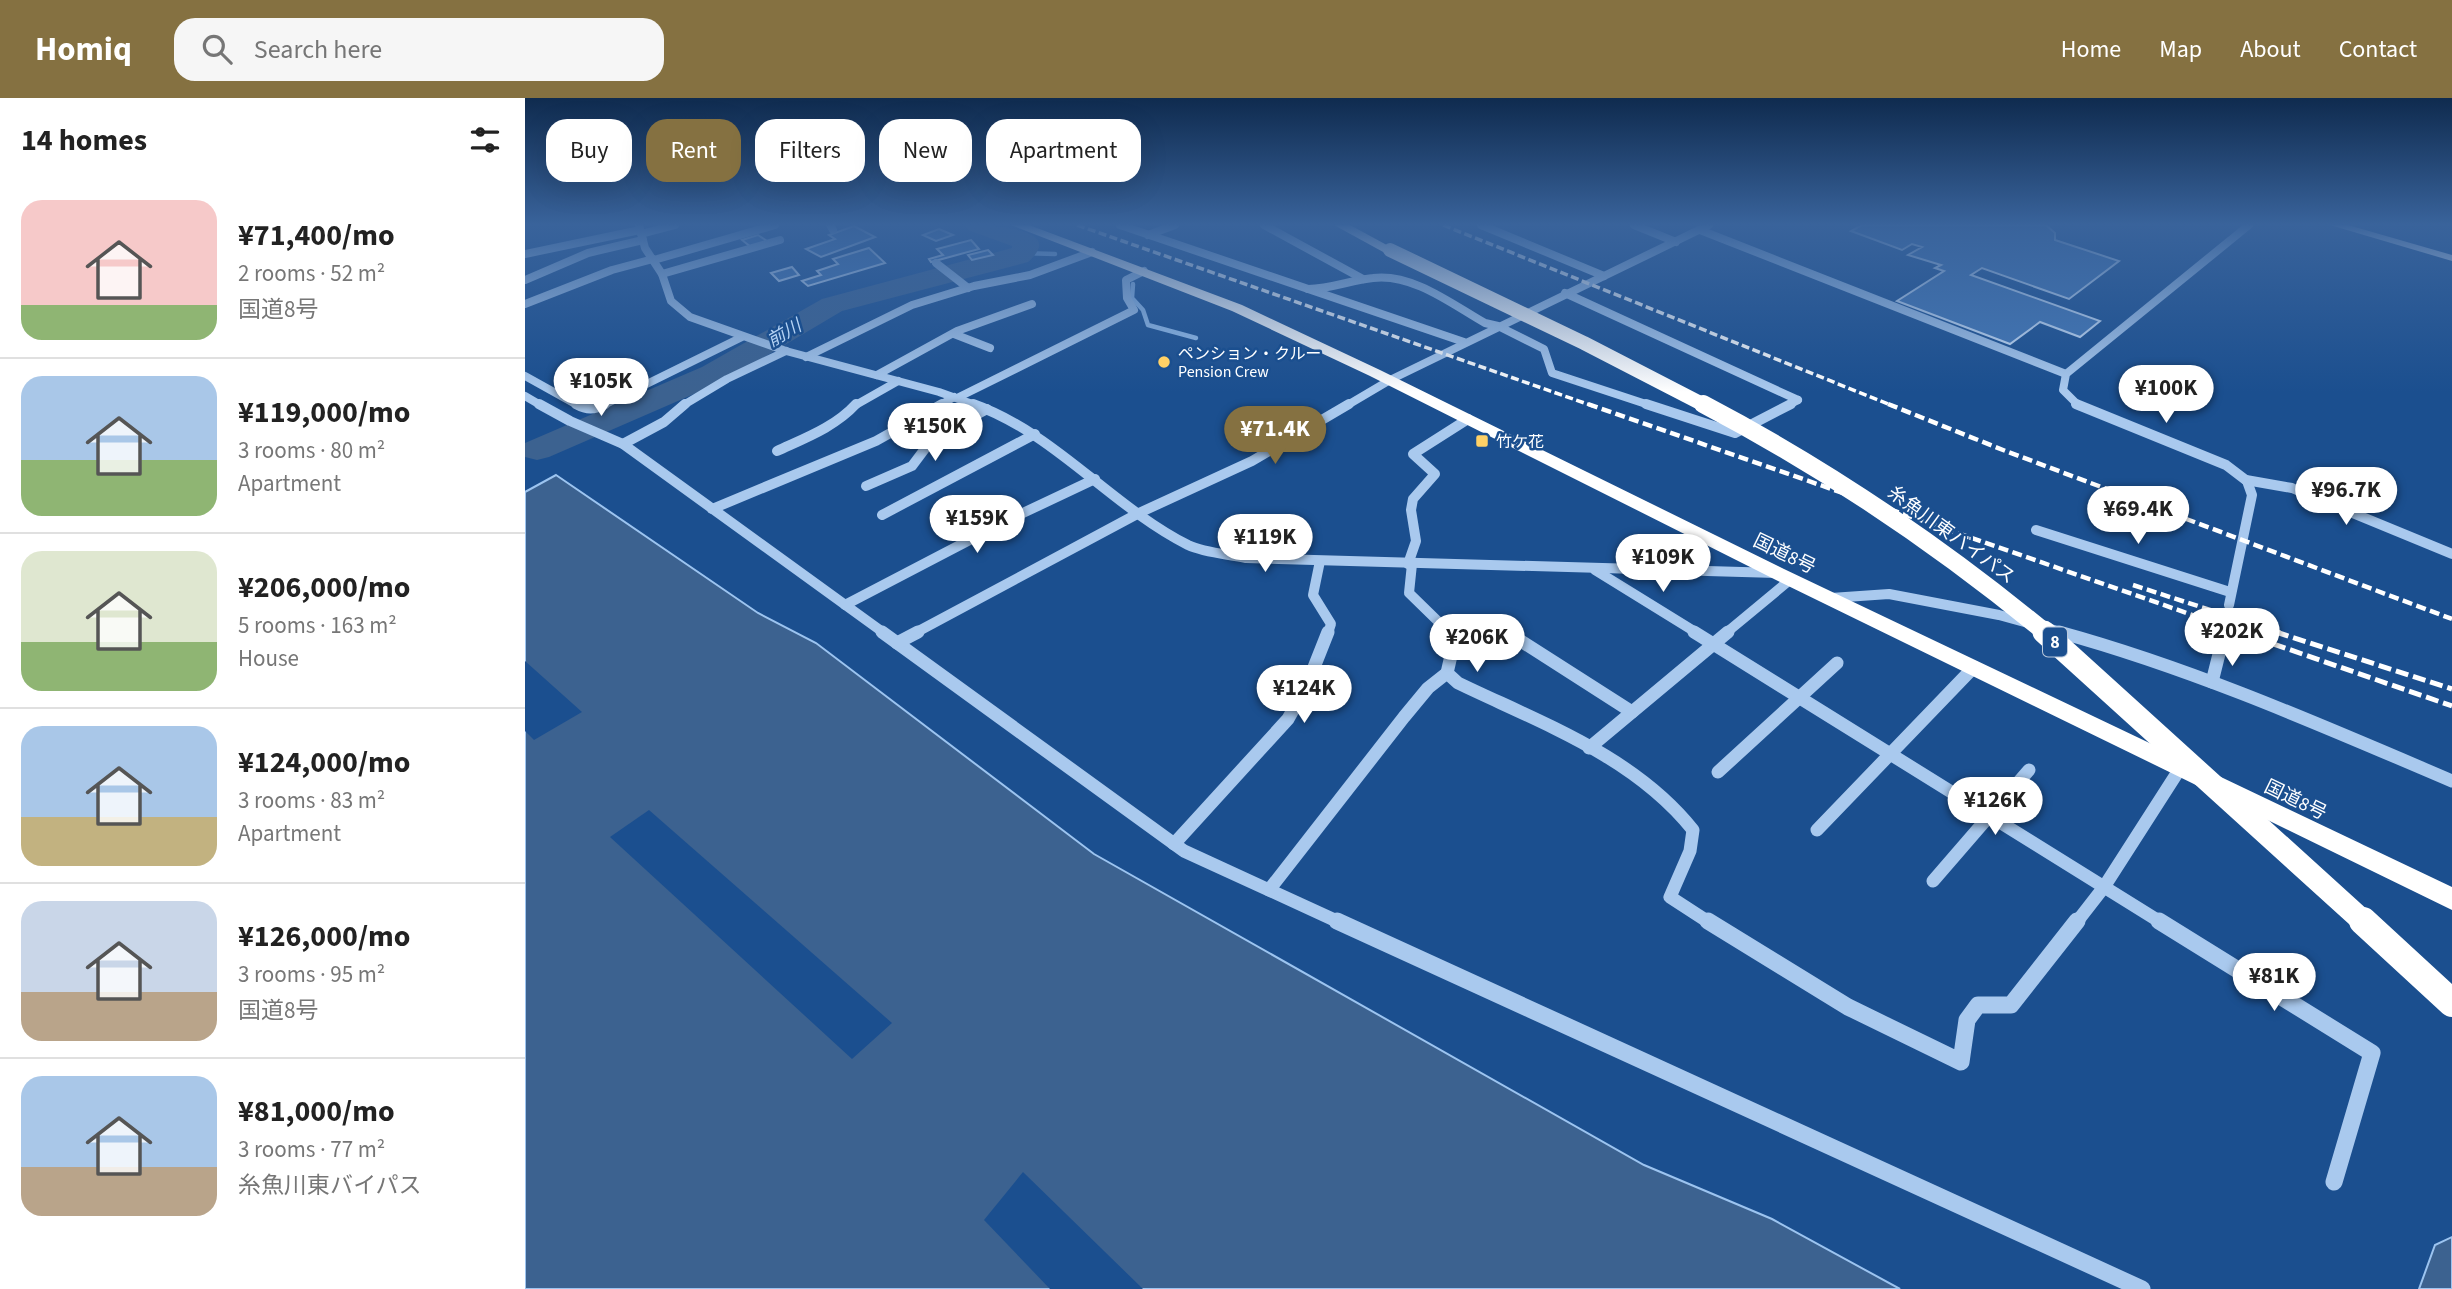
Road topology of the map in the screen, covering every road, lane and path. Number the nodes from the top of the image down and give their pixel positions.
1 (585, 281) edge
2 (664, 281) edge
3 (959, 281) edge
4 (1003, 281) edge
5 (1126, 281) edge
6 (1168, 281) edge
7 (1283, 281) edge
8 (1358, 281) edge
9 (1400, 281) edge
10 (1454, 281) edge
11 (1593, 281) edge
12 (1829, 281) edge
13 (2181, 281) edge
14 (968, 288) junction
15 (1308, 289) junction
16 (1565, 293) junction
17 (1033, 303) dead end
18 (525, 304) edge
19 (1498, 326) junction
20 (954, 334) junction
21 (746, 338) junction
22 (1464, 342) junction
23 (990, 348) dead end
24 (781, 350) junction
25 (806, 357) junction
26 (2066, 373) junction
27 (877, 375) junction
28 (525, 376) edge
29 (1390, 380) junction
30 (898, 381) junction
31 (525, 396) edge
32 (956, 397) junction
33 (987, 409) junction
34 (1468, 419) junction
35 (570, 421) joint
36 (1035, 434) junction
37 (622, 443) junction
38 (777, 451) dead end
39 (1095, 479) junction
40 (2246, 480) junction
41 (866, 486) dead end
42 (712, 509) junction
43 (1139, 513) junction
44 (882, 515) dead end
45 (2036, 530) dead end
46 (2452, 554) edge
47 (1320, 561) junction
48 (1410, 564) junction
49 (1595, 570) junction
50 (1784, 576) junction
51 (2230, 592) junction
52 (1831, 598) junction
53 (845, 605) junction
54 (2229, 605) tunnel mouth
55 (1507, 632) dead end
56 (897, 643) junction
57 (1714, 645) junction
58 (2221, 646) tunnel mouth
59 (1837, 663) dead end
60 (1974, 667) junction
61 (1447, 673) junction
62 (2212, 682) junction
63 (1798, 697) junction
64 (1632, 712) junction
65 (1590, 748) junction
66 (1891, 755) junction
67 (2181, 767) junction
68 (2029, 770) dead end
69 (1718, 772) dead end
70 (2452, 781) edge
71 (1990, 816) junction
72 (1817, 830) dead end
73 (1174, 844) junction
74 (1933, 881) dead end
75 (2104, 887) junction
76 (1269, 890) junction
77 (2452, 899) edge
78 (2452, 1003) edge
79 (2334, 1182) dead end
80 (2141, 1289) edge

1 - 18 street
2 - 21 street
3 - 14 street
4 - 14 street
5 - 32 street
6 - 29 highway, 国道8号
7 - 15 street
8 - 15 street
9 - 19 street
10 - 78 highway, 糸魚川東バイパス / 8, bridge
11 - 16 street
12 - 26 street
13 - 26 street
14 - 25 street
15 - 22 street
16 - 19 street
16 - 19 street
17 - 20 street
19 - 22 street
20 - 23 street
20 - 27 street
21 - 24 street
21 - 28 street
22 - 29 street
24 - 25 street
24 - 37 street
25 - 27 street
26 - 40 street
27 - 30 street
29 - 34 highway, 国道8号
29 - 43 street
30 - 32 street
30 - 38 street
31 - 35 street
32 - 33 street
32 - 42 street
33 - 36 street
33 - 41 street
34 - 48 street
34 - 50 highway, 国道8号
35 - 37 street
36 - 39 street
36 - 44 street
37 - 42 street
39 - 43 street
39 - 53 street
40 - 46 street
40 - 51 street
42 - 53 street
43 - 47 street
43 - 56 street
45 - 51 street
47 - 48 street
47 - 73 street
48 - 49 street
48 - 61 street
49 - 50 street
49 - 57 street
50 - 52 highway, 国道8号
50 - 57 street
51 - 54 street
52 - 60 highway, 国道8号
52 - 62 street
53 - 56 street
55 - 64 street
56 - 73 street
57 - 63 street
57 - 64 street
58 - 62 street
59 - 63 street
60 - 66 street
60 - 67 highway, 国道8号
61 - 65 street
61 - 76 street
62 - 70 street
63 - 66 street
63 - 69 street
64 - 65 street
65 - 75 street
66 - 71 street
66 - 72 street
67 - 75 street
67 - 77 highway, 国道8号
68 - 71 street
71 - 74 street
71 - 75 street
73 - 76 street
75 - 79 street
76 - 80 street

